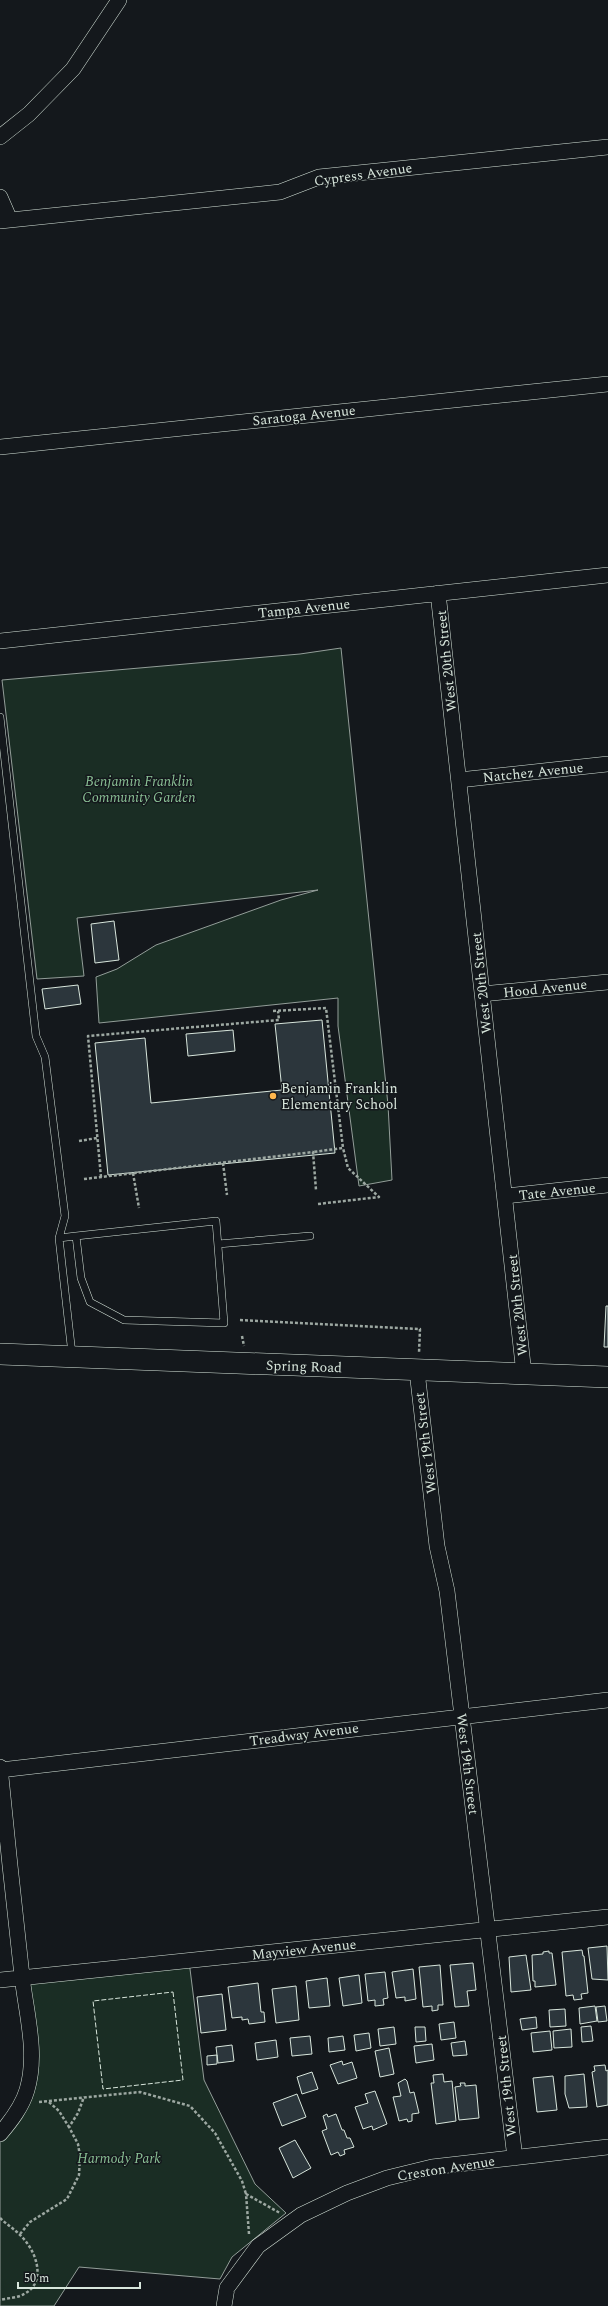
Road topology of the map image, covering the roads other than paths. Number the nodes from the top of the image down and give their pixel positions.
1 (119, 0) edge
2 (0, 138) edge
3 (608, 147) edge
4 (0, 197) edge
5 (5, 221) edge
6 (608, 384) edge
7 (0, 447) edge
8 (608, 575) edge
9 (438, 593) junction
10 (0, 641) edge
11 (0, 717) edge
12 (608, 764) edge
13 (459, 780) junction
14 (608, 982) edge
15 (482, 994) junction
16 (608, 1185) edge
17 (506, 1196) junction
18 (76, 1236) junction
19 (310, 1236) dead end
20 (59, 1238) junction
21 (218, 1244) junction
22 (0, 1354) edge
23 (72, 1356) junction
24 (418, 1362) junction
25 (524, 1374) junction
26 (608, 1377) edge
27 (608, 1700) edge
28 (462, 1715) junction
29 (0, 1769) edge
30 (608, 1917) edge
31 (489, 1930) junction
32 (22, 1978) junction
33 (0, 1980) edge
34 (0, 2134) edge
35 (608, 2147) edge
36 (514, 2158) junction
37 (224, 2306) edge

1 - 2 street
3 - 5 street, Cypress Avenue
4 - 5 street
6 - 7 street, Saratoga Avenue
8 - 9 street, Tampa Avenue
9 - 10 street, Tampa Avenue
9 - 13 street, West 20th Street
11 - 20 lane
12 - 13 street, Natchez Avenue
13 - 15 street, West 20th Street
14 - 15 street, Hood Avenue
15 - 17 street, West 20th Street
16 - 17 street, Tate Avenue
17 - 25 street, West 20th Street
18 - 20 lane
18 - 21 lane
18 - 21 lane
19 - 21 lane
20 - 23 lane
22 - 23 street, Spring Road
23 - 24 street, Spring Road
24 - 25 street, Spring Road
24 - 28 street, West 19th Street
25 - 26 street, Spring Road
27 - 28 street, Treadway Avenue
28 - 29 street, Treadway Avenue
28 - 31 street, West 19th Street
29 - 32 street
30 - 31 street, Mayview Avenue
31 - 32 street, Mayview Avenue
31 - 36 street, West 19th Street
32 - 33 street, Mayview Avenue
32 - 34 street
35 - 36 street, Creston Avenue
36 - 37 street, Creston Avenue

